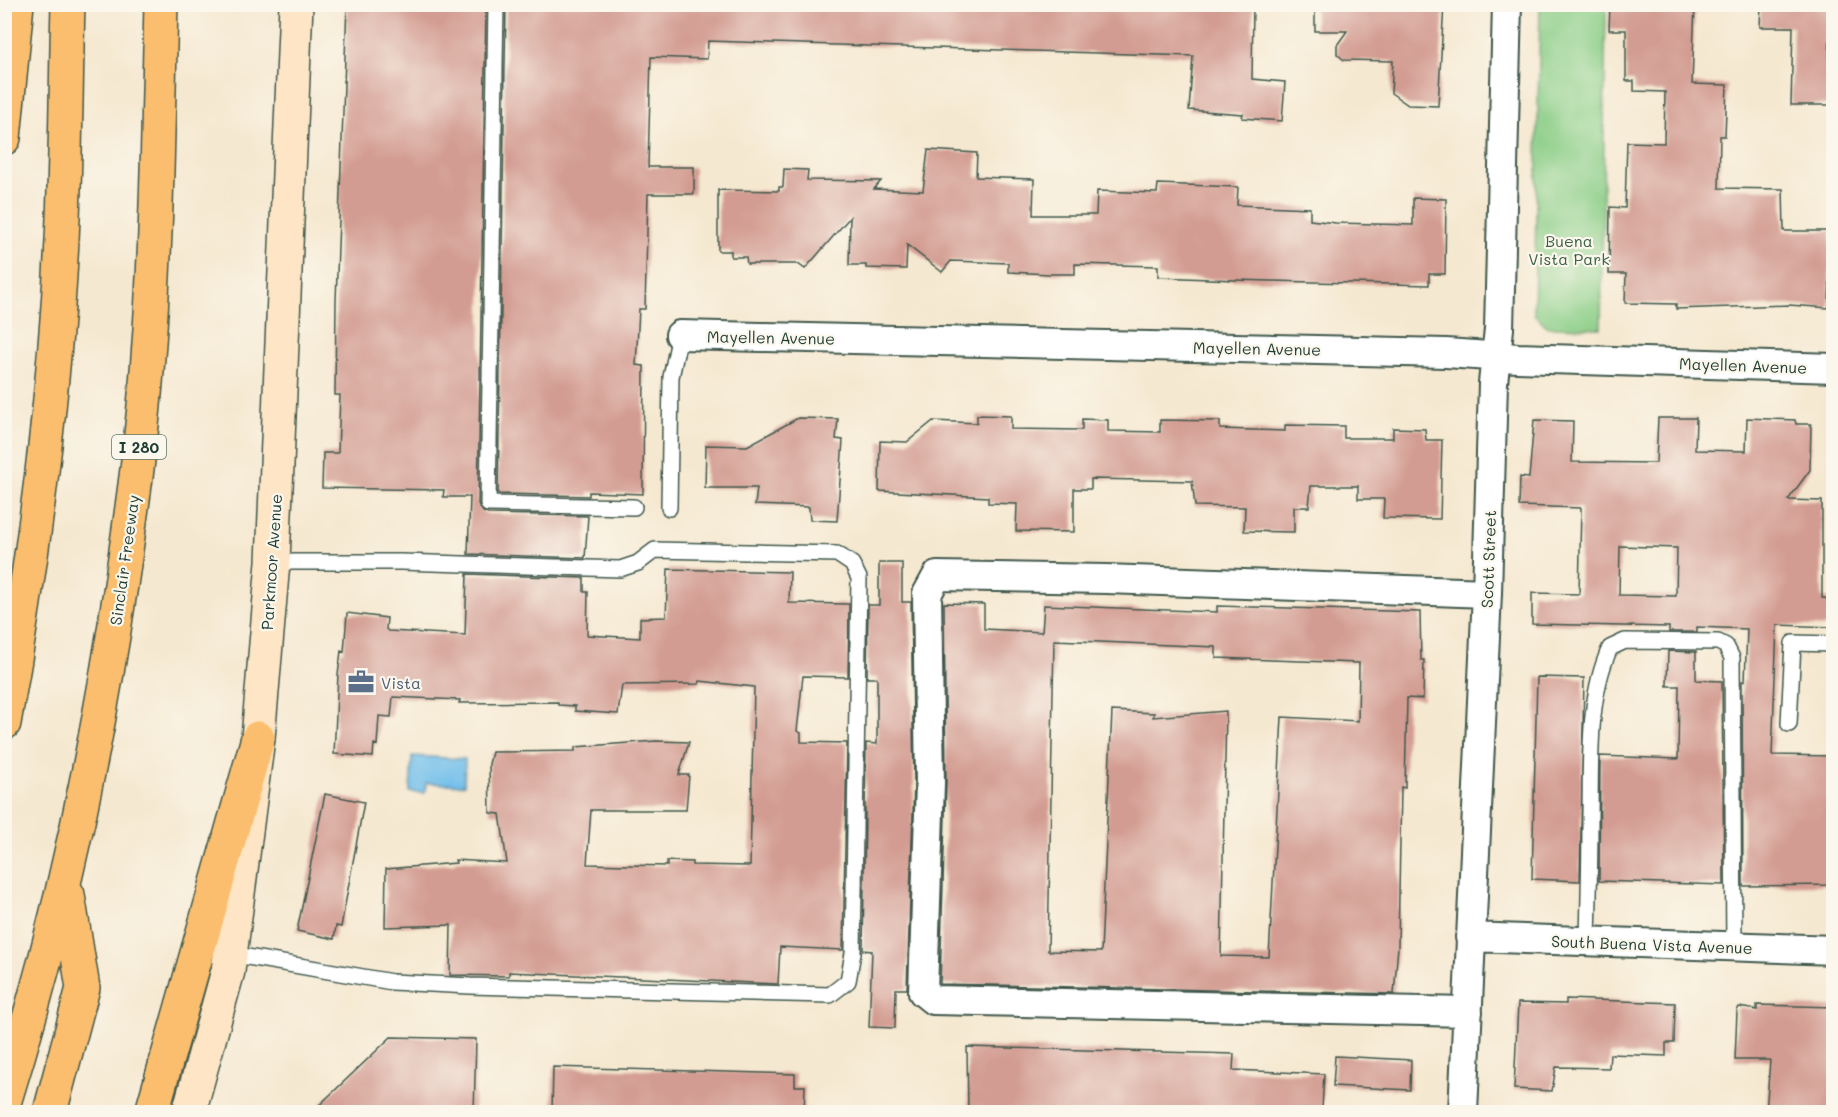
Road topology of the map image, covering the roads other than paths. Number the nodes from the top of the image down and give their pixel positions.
1 (18, 4) edge
2 (68, 4) edge
3 (161, 4) edge
4 (296, 4) edge
5 (496, 4) edge
6 (1507, 4) edge
7 (4, 138) edge
8 (680, 335) joint
9 (1496, 357) junction
10 (1833, 368) edge
11 (634, 507) dead end
12 (669, 508) dead end
13 (273, 562) junction
14 (1487, 593) junction
15 (1833, 644) edge
16 (4, 723) edge
17 (1789, 724) dead end
18 (258, 738) junction
19 (66, 884) junction
20 (1470, 937) junction
21 (1588, 941) junction
22 (1734, 947) junction
23 (1833, 950) edge
24 (230, 954) junction
25 (1468, 1012) junction
26 (4, 1103) edge
27 (50, 1113) edge
28 (152, 1113) edge
29 (189, 1113) edge
30 (1463, 1113) edge

1 - 7 highway
2 - 16 highway
3 - 19 highway, Sinclair Freeway / I 280
4 - 13 street, Parkmoor Avenue
5 - 11 lane
6 - 9 street, Scott Street
8 - 9 street, Mayellen Avenue
8 - 12 lane
9 - 10 street, Mayellen Avenue
9 - 14 street, Scott Street
13 - 18 street, Parkmoor Avenue
13 - 24 lane
14 - 20 street, Scott Street
14 - 25 street
15 - 17 lane
18 - 24 street, Parkmoor Avenue
18 - 28 highway
19 - 26 highway, Sinclair Freeway / I 280
19 - 27 highway
20 - 21 street, South Buena Vista Avenue
20 - 25 street, Scott Street
21 - 22 street, South Buena Vista Avenue
21 - 22 lane
22 - 23 street, South Buena Vista Avenue
24 - 29 street, Parkmoor Avenue
25 - 30 street, Scott Street

